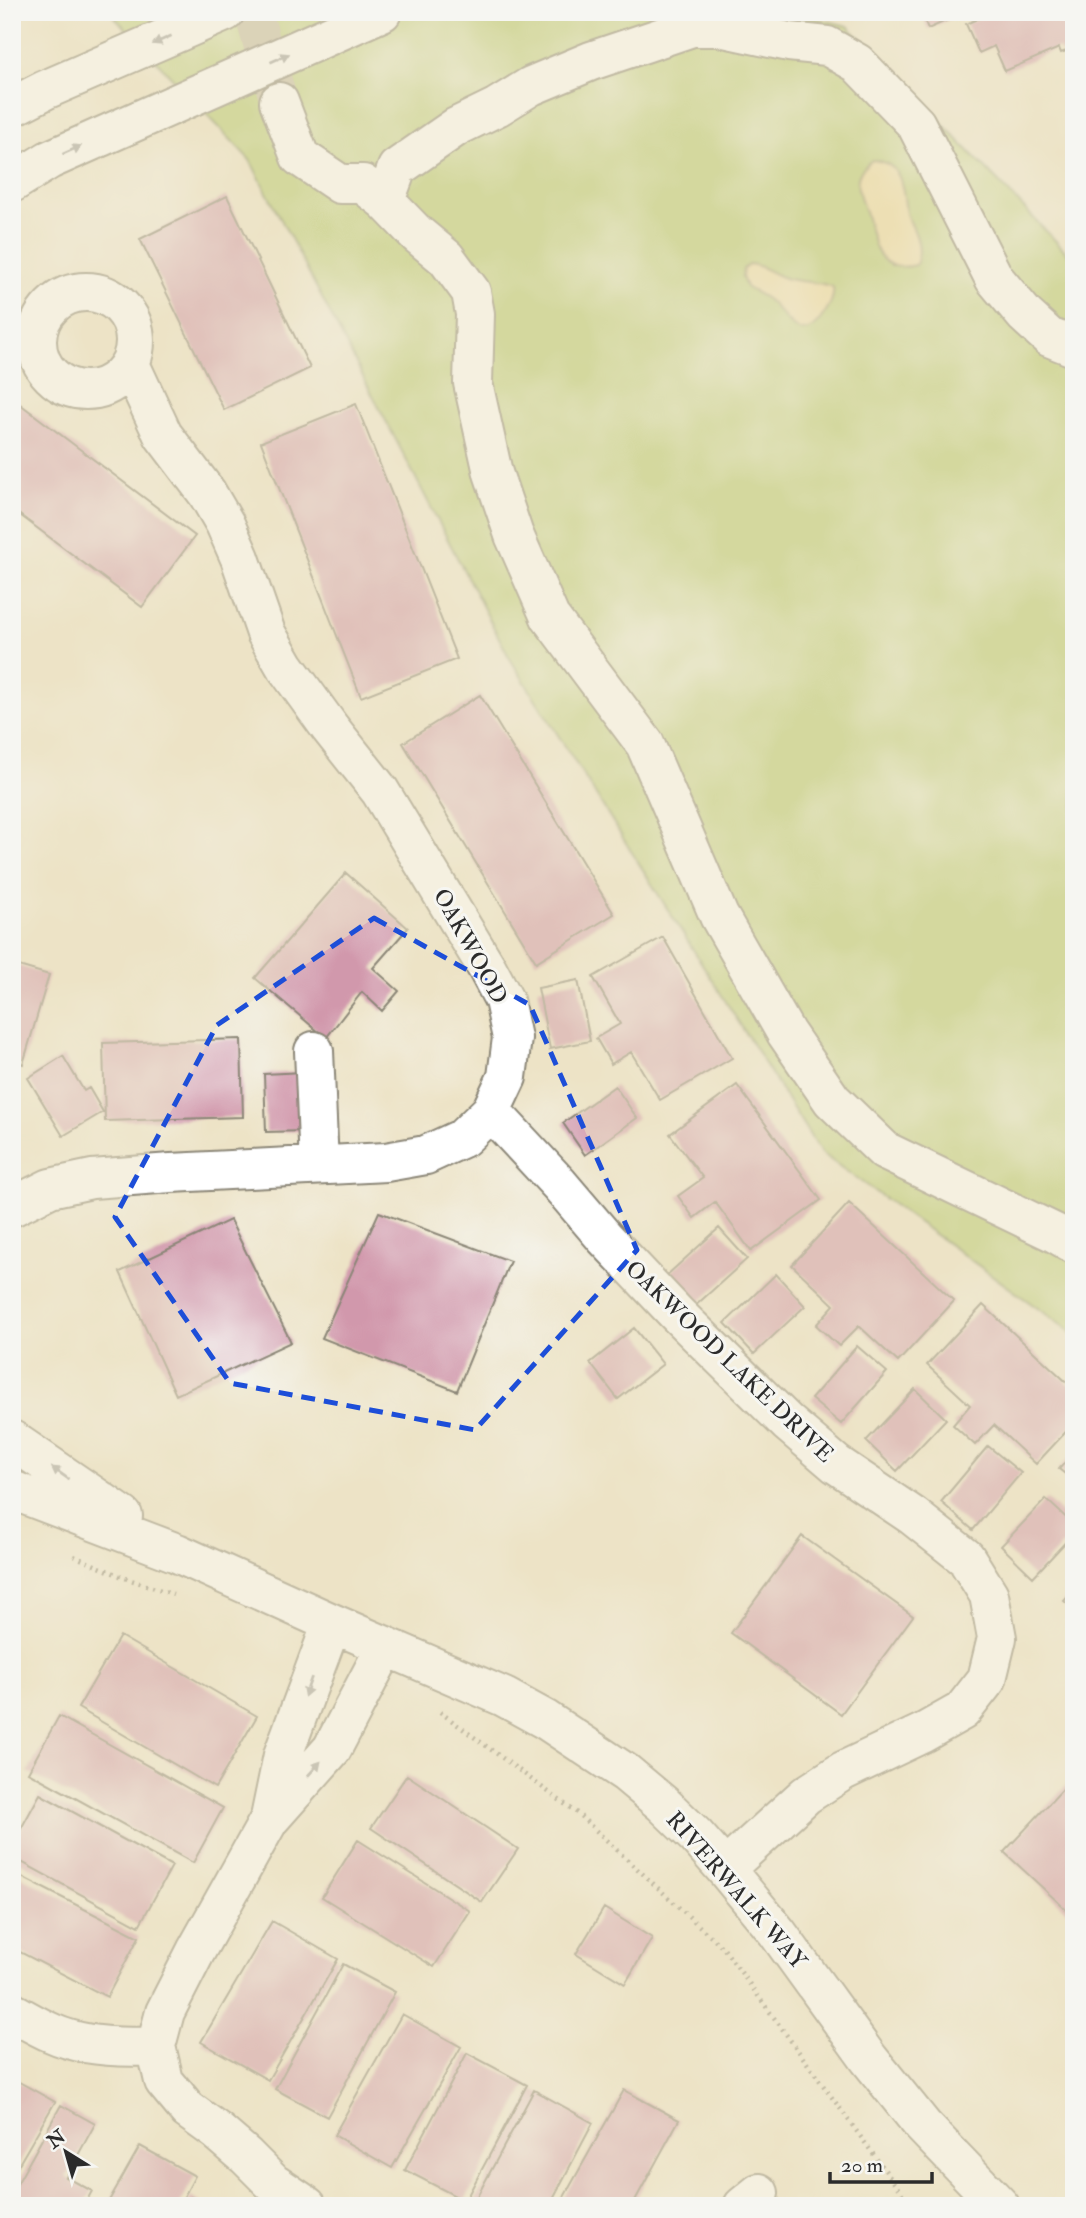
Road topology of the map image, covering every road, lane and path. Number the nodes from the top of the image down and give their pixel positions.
1 (225, 12) edge
2 (382, 12) edge
3 (279, 102) tunnel mouth
4 (12, 107) edge
5 (12, 183) edge
6 (385, 201) junction
7 (1074, 347) edge
8 (130, 364) dead end
9 (314, 1051) dead end
10 (491, 1111) junction
11 (319, 1165) junction
12 (12, 1207) edge
13 (1074, 1244) edge
14 (12, 1440) edge
15 (12, 1490) edge
16 (177, 1553) junction
17 (332, 1623) junction
18 (386, 1646) junction
19 (434, 1707) dead end
20 (269, 1820) junction
21 (725, 1870) junction
22 (12, 2012) edge
23 (156, 2046) junction
24 (307, 2206) edge
25 (911, 2206) edge
26 (1000, 2206) edge

1 -> 4 street
5 -> 2 street
3 - 6 street
6 - 7 street
6 - 13 street
8 - 10 street, OAKWOOD
9 - 11 street
10 - 11 street, OAKWOOD
10 - 21 street, OAKWOOD LAKE DRIVE
11 - 12 street, OAKWOOD
16 -> 14 street, RIVERWALK WAY
15 - 16 street, RIVERWALK WAY
16 - 17 street, RIVERWALK WAY
17 - 18 street, RIVERWALK WAY
17 -> 20 street
20 -> 18 street
18 - 21 street, RIVERWALK WAY
19 - 25 path
20 - 23 street
21 - 26 street, RIVERWALK WAY
22 - 23 street
23 - 24 street

